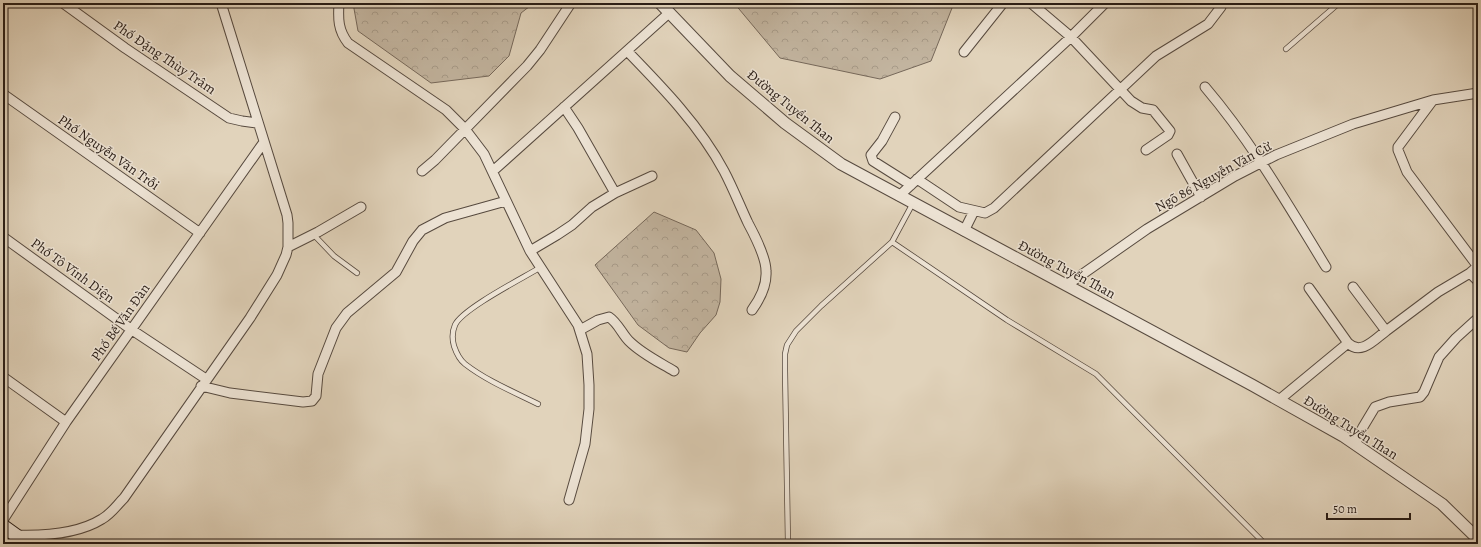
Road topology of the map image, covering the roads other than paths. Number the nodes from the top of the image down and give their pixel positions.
1 (62, 3) edge
2 (221, 3) edge
3 (339, 3) edge
4 (571, 3) edge
5 (660, 3) edge
6 (1003, 3) edge
7 (1031, 3) edge
8 (1105, 3) edge
9 (1221, 3) edge
10 (1339, 3) edge
11 (669, 13) junction
12 (1071, 37) junction
13 (1286, 49) dead end
14 (627, 51) junction
15 (964, 52) dead end
16 (1205, 87) dead end
17 (1121, 89) junction
18 (1478, 93) edge
19 (3, 94) edge
20 (1433, 100) junction
21 (564, 107) junction
22 (895, 117) dead end
23 (257, 123) junction
24 (465, 129) junction
25 (264, 142) junction
26 (1146, 150) dead end
27 (1177, 154) dead end
28 (1262, 162) junction
29 (422, 171) dead end
30 (493, 171) junction
31 (652, 176) dead end
32 (914, 182) junction
33 (615, 193) junction
34 (899, 196) junction
35 (1200, 197) junction
36 (506, 201) junction
37 (360, 207) dead end
38 (912, 207) junction
39 (974, 211) junction
40 (964, 231) junction
41 (200, 233) junction
42 (313, 234) junction
43 (3, 238) edge
44 (892, 242) junction
45 (288, 247) junction
46 (530, 251) junction
47 (1326, 267) dead end
48 (541, 268) junction
49 (357, 273) dead end
50 (1470, 273) junction
51 (1478, 281) edge
52 (1067, 285) junction
53 (1353, 287) dead end
54 (1309, 288) dead end
55 (752, 310) dead end
56 (1478, 318) edge
57 (132, 330) junction
58 (580, 330) junction
59 (1386, 331) junction
60 (1348, 343) junction
61 (674, 371) dead end
62 (3, 378) edge
63 (204, 383) junction
64 (1278, 400) junction
65 (538, 404) dead end
66 (66, 422) junction
67 (1355, 444) junction
68 (569, 500) dead end
69 (3, 520) edge
70 (3, 526) edge
71 (15, 535) junction
72 (1474, 540) edge
73 (28, 544) edge
74 (788, 544) edge
75 (1265, 544) edge

1 - 23 street, Phố Đặng Thùy Trâm
2 - 23 street
3 - 24 street
4 - 24 street
5 - 11 street, Đường Tuyển Than
6 - 15 street
7 - 12 street
8 - 12 street
9 - 17 street
10 - 13 lane
11 - 14 street
11 - 34 street, Đường Tuyển Than
12 - 17 street
12 - 32 street
14 - 21 street
14 - 55 street
16 - 28 street
17 - 26 street
17 - 39 street
18 - 20 street, Ngõ 86 Nguyễn Văn Cừ
19 - 41 street, Phố Nguyễn Văn Trỗi
20 - 28 street, Ngõ 86 Nguyễn Văn Cừ
20 - 50 street
21 - 30 street
21 - 33 street
22 - 32 street
23 - 25 street
24 - 29 street
24 - 30 street
25 - 41 street, Phố Bế Văn Đàn
25 - 45 street
27 - 35 street
28 - 35 street, Ngõ 86 Nguyễn Văn Cừ
28 - 47 street
30 - 36 street
31 - 33 street
32 - 34 street
32 - 39 street
33 - 46 street
34 - 38 street, Đường Tuyển Than
35 - 52 street, Ngõ 86 Nguyễn Văn Cừ
36 - 46 street
36 - 63 street
37 - 42 street
38 - 40 street, Đường Tuyển Than
38 - 44 lane
39 - 40 street
40 - 52 street, Đường Tuyển Than
41 - 57 street, Phố Bế Văn Đàn
42 - 45 street
42 - 49 lane
43 - 57 street, Phố Tô Vĩnh Diện
44 - 74 lane
44 - 75 lane
45 - 63 street
46 - 48 street
48 - 58 street
48 - 65 lane
50 - 51 street
50 - 59 street
52 - 64 street, Đường Tuyển Than
53 - 59 street
54 - 60 street
56 - 67 street
57 - 63 street, Phố Tô Vĩnh Diện
57 - 66 street, Phố Bế Văn Đàn
58 - 61 street
58 - 68 street
59 - 60 street
60 - 64 street
62 - 66 street
63 - 71 street
64 - 67 street, Đường Tuyển Than
66 - 69 street, Phố Bế Văn Đàn
67 - 72 street, Đường Tuyển Than
70 - 71 main road
71 - 73 main road

